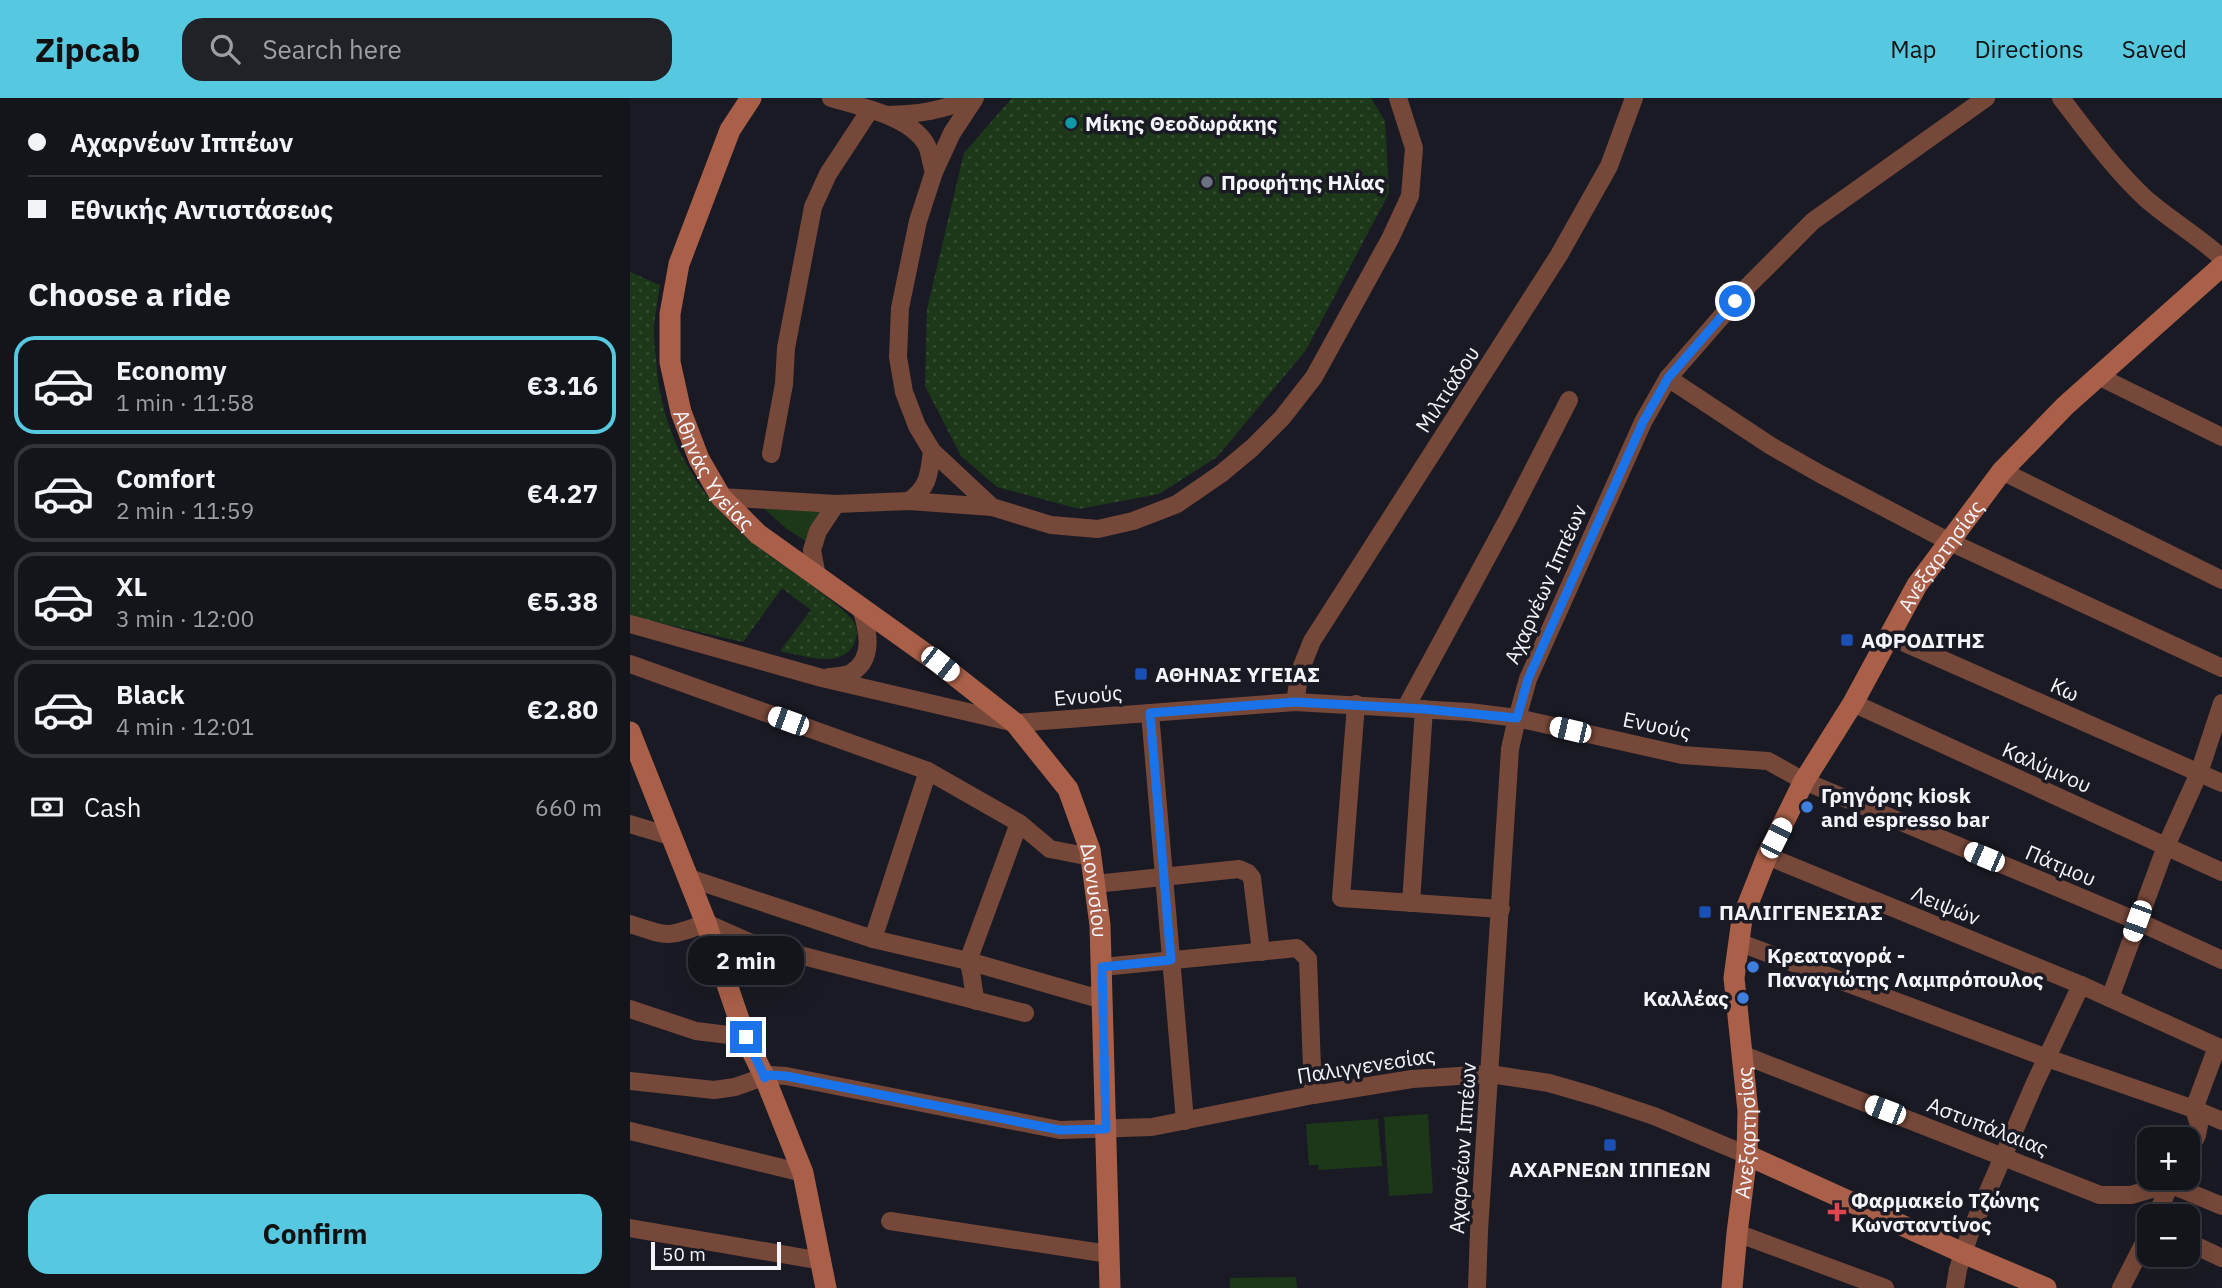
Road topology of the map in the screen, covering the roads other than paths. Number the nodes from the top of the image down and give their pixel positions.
1 (751, 98) edge
2 (833, 98) edge
3 (970, 98) edge
4 (975, 98) edge
5 (1398, 98) edge
6 (1634, 98) edge
7 (1986, 98) edge
8 (2061, 98) edge
9 (879, 113) junction
10 (934, 172) junction
11 (2222, 258) edge
12 (2222, 266) edge
13 (2098, 376) junction
14 (1668, 378) junction
15 (1569, 400) dead end
16 (2222, 437) edge
17 (932, 451) junction
18 (771, 454) dead end
19 (2002, 471) junction
20 (721, 497) junction
21 (909, 501) junction
22 (836, 503) junction
23 (992, 508) junction
24 (1948, 541) junction
25 (817, 577) junction
26 (2222, 580) edge
27 (861, 608) junction
28 (630, 624) edge
29 (1889, 636) junction
30 (630, 664) edge
31 (2222, 668) edge
32 (822, 678) junction
33 (1295, 702) junction
34 (2222, 703) edge
35 (1356, 704) junction
36 (1853, 704) junction
37 (1415, 708) junction
38 (1150, 713) junction
39 (1517, 718) junction
40 (1015, 723) junction
41 (630, 732) edge
42 (928, 771) junction
43 (2199, 773) junction
44 (1804, 781) junction
45 (2222, 783) edge
46 (1019, 823) junction
47 (630, 824) edge
48 (673, 837) junction
49 (2166, 846) junction
50 (1766, 856) junction
51 (1091, 857) junction
52 (2222, 872) edge
53 (689, 878) junction
54 (1165, 878) junction
55 (1095, 884) junction
56 (1411, 903) junction
57 (1501, 909) junction
58 (2137, 921) junction
59 (706, 923) junction
60 (630, 924) edge
61 (873, 939) junction
62 (1738, 942) junction
63 (1261, 952) junction
64 (1171, 960) junction
65 (2222, 960) edge
66 (968, 961) junction
67 (1102, 967) junction
68 (2081, 985) junction
69 (2110, 998) junction
70 (1103, 1000) junction
71 (976, 1001) junction
72 (630, 1009) edge
73 (1025, 1013) dead end
74 (746, 1037) junction
75 (2219, 1048) edge
76 (1741, 1054) junction
77 (2047, 1058) junction
78 (1490, 1074) junction
79 (765, 1078) junction
80 (630, 1081) edge
81 (1313, 1095) junction
82 (2194, 1110) junction
83 (1185, 1121) junction
84 (2222, 1121) edge
85 (2199, 1127) edge
86 (1106, 1129) junction
87 (630, 1131) edge
88 (1747, 1155) junction
89 (2004, 1156) junction
90 (803, 1173) junction
91 (2145, 1190) edge
92 (2189, 1190) edge
93 (2222, 1206) edge
94 (890, 1221) dead end
95 (630, 1228) edge
96 (1737, 1233) junction
97 (2200, 1248) edge
98 (1963, 1253) junction
99 (1109, 1254) junction
100 (2137, 1257) edge
101 (2222, 1258) edge
102 (822, 1261) junction
103 (826, 1288) edge
104 (1110, 1288) edge
105 (1477, 1288) edge
106 (1732, 1288) edge
107 (1885, 1288) edge
108 (1955, 1288) edge
109 (2046, 1288) edge
110 (2121, 1288) edge

1 - 20 street, Αθηνάς Υγείας
2 - 9 street
3 - 9 street
4 - 10 street
5 - 23 street
6 - 33 street, Μιλτιάδου
7 - 14 street, Αχαρνέων Ιππέων
8 - 11 street
9 - 10 street
9 - 18 street
10 - 17 street
12 - 13 street, Ανεξαρτησίας
13 - 16 street
13 - 19 street, Ανεξαρτησίας
14 - 24 street
14 - 39 street, Αχαρνέων Ιππέων
15 - 37 street
17 - 21 street
17 - 23 street
19 - 24 street, Ανεξαρτησίας
19 - 26 street
20 - 22 street
20 - 25 street, Αθηνάς Υγείας
21 - 22 street
21 - 23 street
22 - 25 street
24 - 29 street, Ανεξαρτησίας
24 - 31 street
25 - 27 street, Αθηνάς Υγείας
27 - 32 street
27 - 40 street, Αθηνάς Υγείας
28 - 32 street, Ενυούς
29 - 36 street, Ανεξαρτησίας
29 - 43 street, Κω
30 - 42 street
32 - 40 street, Ενυούς
33 - 35 street, Ενυούς
33 - 38 street, Ενυούς
34 - 43 street
35 - 37 street, Ενυούς
35 - 56 street
36 - 44 street, Ανεξαρτησίας
36 - 49 street, Καλύμνου
37 - 39 street, Ενυούς
37 - 56 street
38 - 40 street, Ενυούς
38 - 54 street
39 - 44 street, Ενυούς
39 - 57 street, Αχαρνέων Ιππέων
40 - 51 street, Διονυσίου
41 - 48 street
42 - 46 street
42 - 61 street
43 - 45 street, Κω
43 - 49 street
44 - 50 street, Ανεξαρτησίας
44 - 58 street, Πάτμου
46 - 51 street
46 - 66 street
47 - 48 street
48 - 53 street
49 - 52 street, Καλύμνου
49 - 58 street
50 - 62 street, Ανεξαρτησίας
50 - 68 street, Λειψών
51 - 55 street, Διονυσίου
53 - 59 street
53 - 61 street
54 - 55 street
54 - 63 street
54 - 64 street
55 - 67 street, Διονυσίου
56 - 57 street
57 - 78 street, Αχαρνέων Ιππέων
58 - 65 street, Πάτμου
58 - 69 street
59 - 60 street
59 - 71 street
59 - 74 street
61 - 66 street
62 - 76 street, Ανεξαρτησίας
62 - 77 street
63 - 64 street
63 - 81 street
64 - 67 street
64 - 83 street
66 - 70 street
66 - 71 street
67 - 70 street, Διονυσίου
68 - 69 street, Λειψών
68 - 77 street
69 - 75 street, Λειψών
70 - 86 street, Διονυσίου
71 - 73 street
72 - 74 street
74 - 79 street
75 - 82 street
76 - 88 street, Ανεξαρτησίας
76 - 89 street, Αστυπάλαιας
77 - 82 street
77 - 89 street
78 - 81 street, Παλιγγενεσίας
78 - 88 street, Παλιγγενεσίας
78 - 105 street, Αχαρνέων Ιππέων
79 - 80 street, Παλιγγενεσίας
79 - 86 street, Παλιγγενεσίας
79 - 90 street
81 - 83 street, Παλιγγενεσίας
82 - 84 street
82 - 85 street
83 - 86 street, Παλιγγενεσίας
86 - 99 street, Διονυσίου
87 - 90 street
88 - 96 street, Ανεξαρτησίας
88 - 98 street
89 - 91 street, Αστυπάλαιας
89 - 98 street
90 - 102 street
92 - 93 street
94 - 99 street
95 - 102 street
96 - 106 street, Ανεξαρτησίας
96 - 107 street
97 - 101 street
98 - 108 street
98 - 109 street
99 - 104 street, Διονυσίου
100 - 110 street
102 - 103 street

